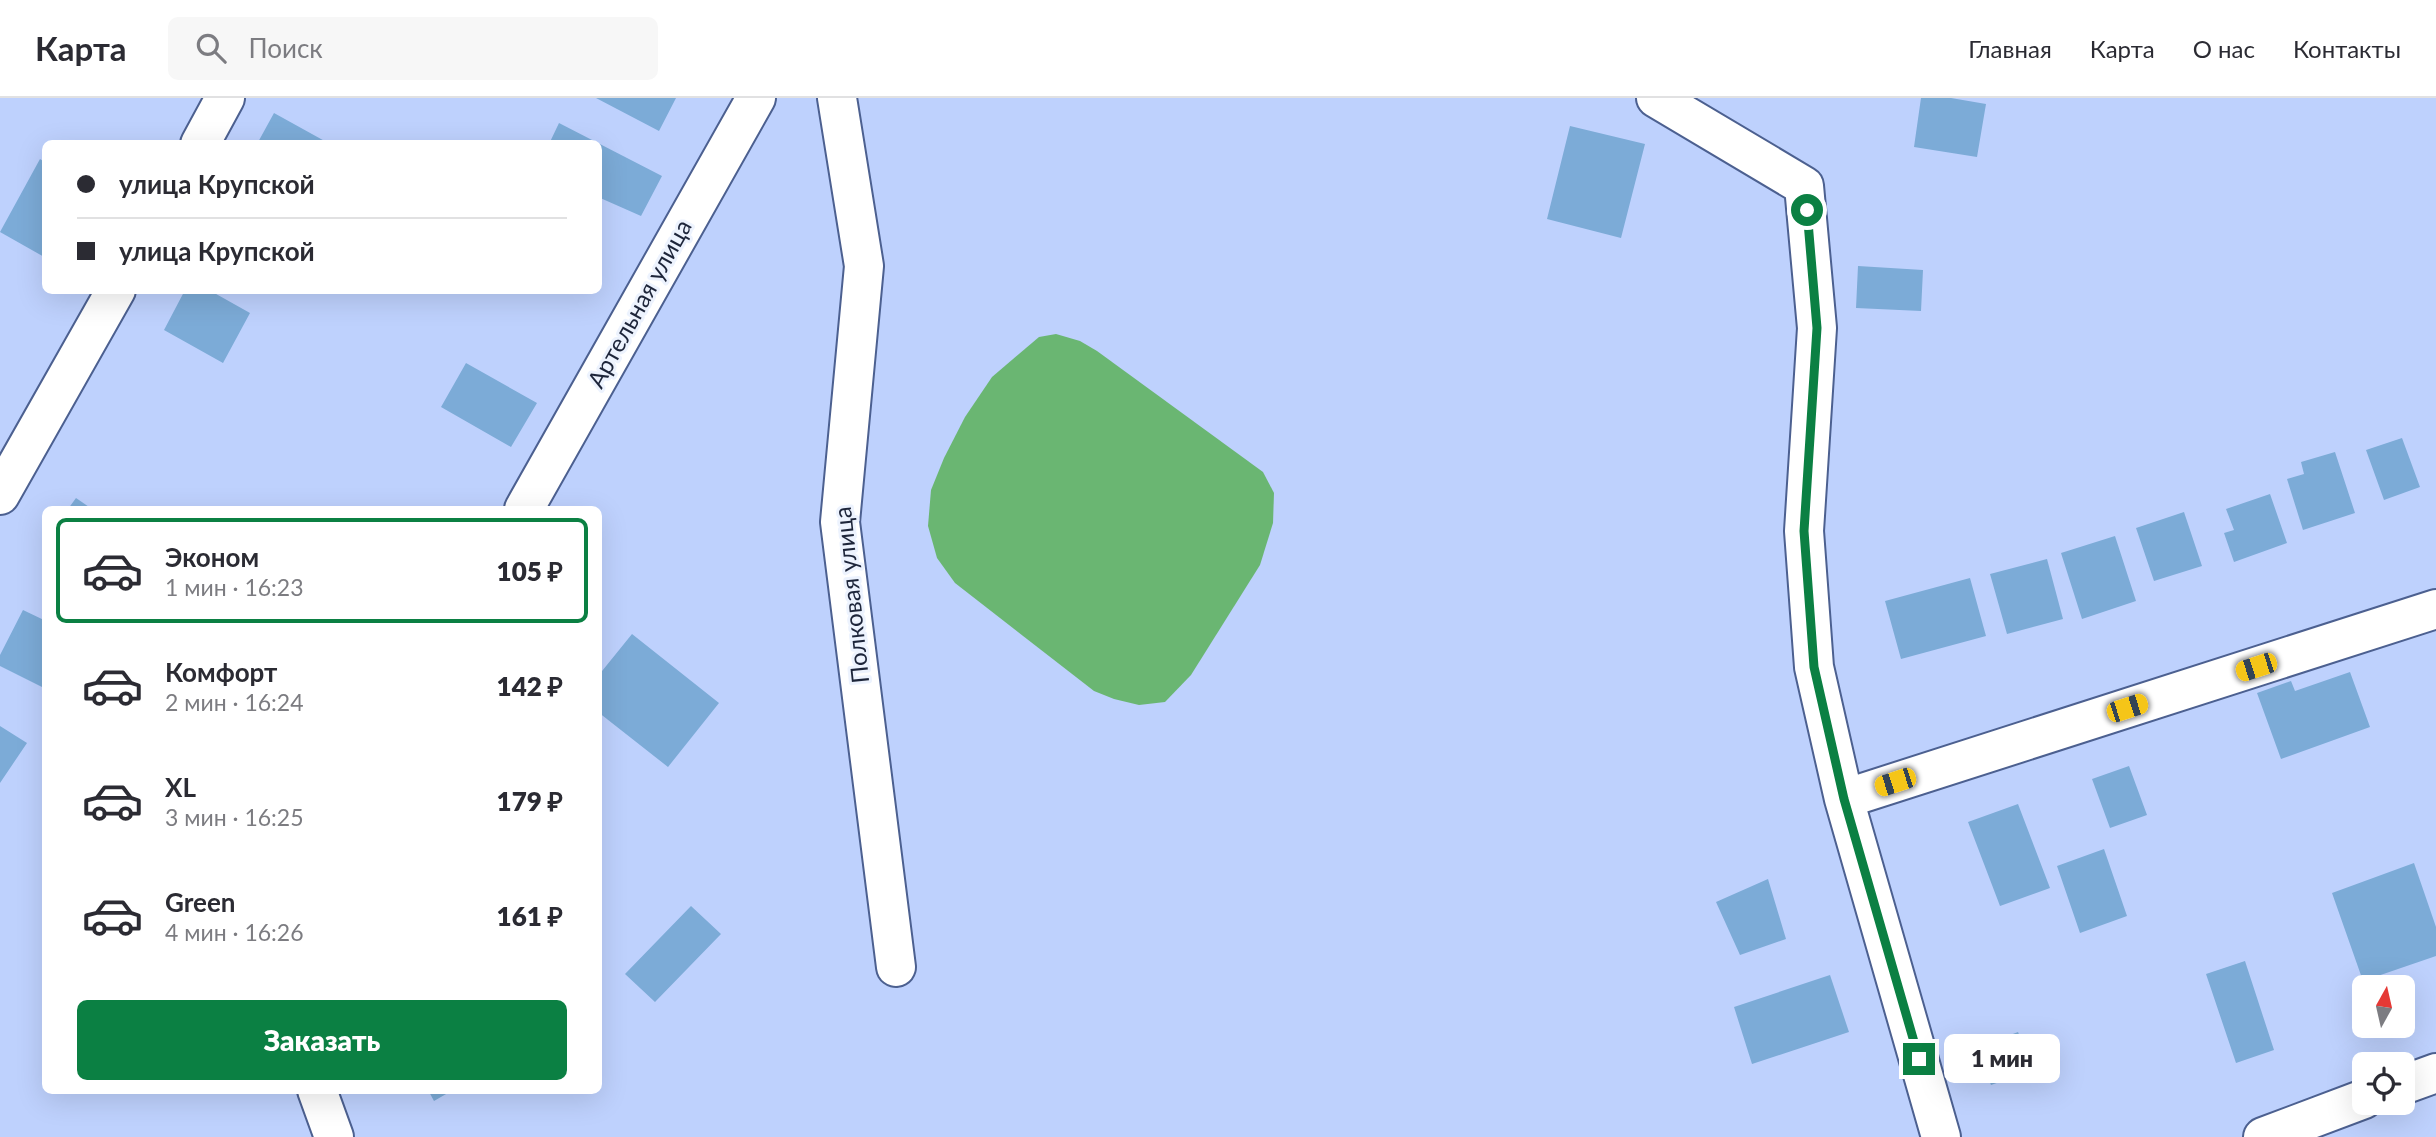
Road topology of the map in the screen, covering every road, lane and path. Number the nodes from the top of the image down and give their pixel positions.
1 (225, 98) edge
2 (756, 98) edge
3 (837, 98) edge
4 (1656, 98) edge
5 (202, 140) edge
6 (114, 294) edge
7 (0, 495) edge
8 (526, 506) edge
9 (2436, 609) edge
10 (1844, 799) junction
11 (896, 967) dead end
12 (2436, 1073) edge
13 (2415, 1081) edge
14 (318, 1094) edge
15 (2352, 1104) edge
16 (334, 1137) edge
17 (1941, 1137) edge
18 (2263, 1137) edge

1 - 5 street
2 - 8 street, Артельная улица
3 - 11 street, Полковая улица
4 - 10 street
6 - 7 street
9 - 10 street
10 - 17 street
12 - 13 street
14 - 16 street
15 - 18 street

